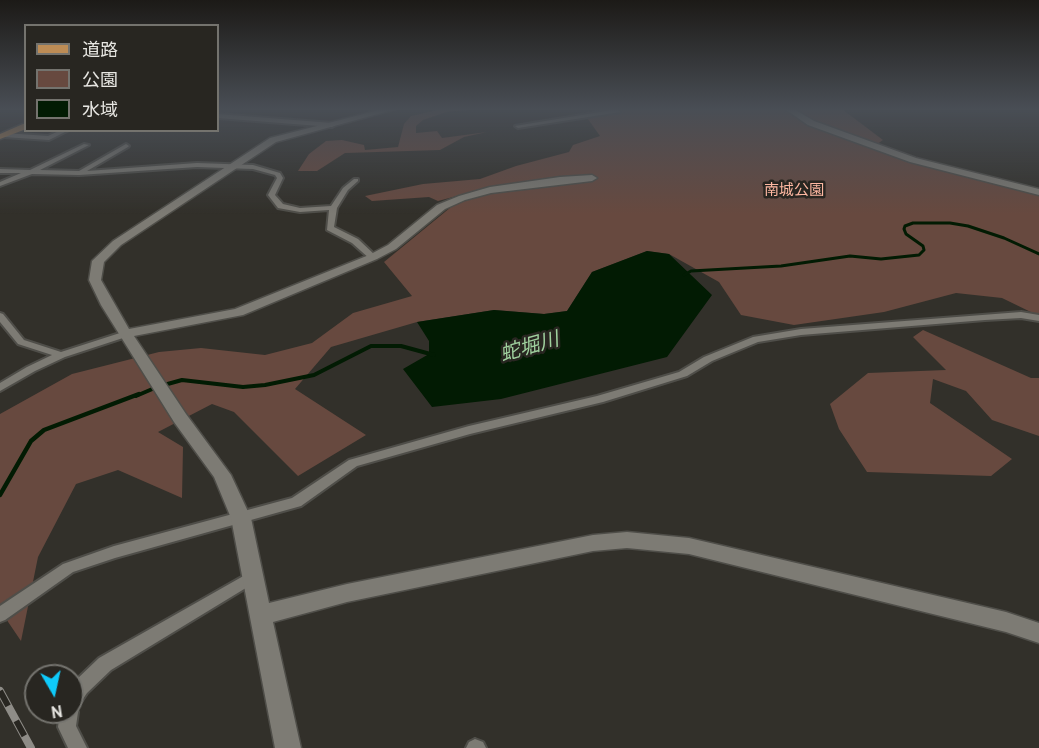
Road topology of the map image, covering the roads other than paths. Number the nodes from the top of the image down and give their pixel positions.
1 (267, 144) edge
2 (869, 144) edge
3 (86, 145) dead end
4 (126, 146) dead end
5 (230, 167) junction
6 (0, 171) edge
7 (31, 172) junction
8 (79, 173) junction
9 (592, 178) dead end
10 (356, 180) dead end
11 (0, 184) edge
12 (1039, 192) edge
13 (333, 208) junction
14 (373, 257) junction
15 (0, 316) edge
16 (1039, 318) edge
17 (126, 334) junction
18 (62, 355) junction
19 (0, 388) edge
20 (241, 518) junction
21 (254, 576) junction
22 (0, 615) edge
23 (262, 615) junction
24 (1039, 633) edge
25 (84, 684) edge
26 (67, 724) edge
27 (78, 748) edge
28 (288, 748) edge

1 - 5 street
2 - 12 street
3 - 7 street
4 - 8 street
5 - 8 street
5 - 13 street
5 - 17 street
6 - 7 street
7 - 8 street
7 - 11 street
9 - 14 street
10 - 13 street
13 - 14 street
14 - 17 street
15 - 18 street
16 - 20 street
17 - 18 street
17 - 20 street
18 - 19 street
20 - 21 street
20 - 22 street
21 - 23 street
21 - 25 street
23 - 24 street
23 - 28 street
26 - 27 street

